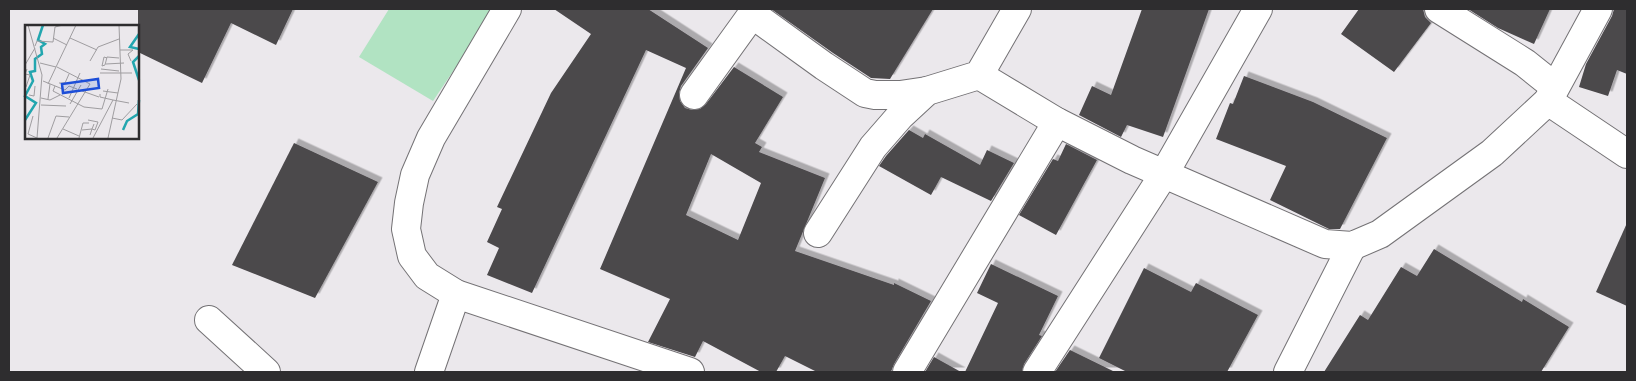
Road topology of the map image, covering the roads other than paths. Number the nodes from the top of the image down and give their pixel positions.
1 (507, 9) edge
2 (1017, 9) edge
3 (1258, 9) edge
4 (1439, 9) edge
5 (1598, 9) edge
6 (754, 11) edge
7 (979, 75) junction
8 (927, 91) junction
9 (1551, 94) junction
10 (694, 95) dead end
11 (1057, 122) junction
12 (1627, 154) edge
13 (1164, 174) junction
14 (818, 233) dead end
15 (1352, 246) junction
16 (456, 294) junction
17 (209, 320) dead end
18 (266, 372) edge
19 (429, 372) edge
20 (690, 372) edge
21 (907, 372) edge
22 (1037, 372) edge
23 (1288, 372) edge

1 - 16 street
2 - 7 street
3 - 13 street
4 - 9 street
5 - 9 street
6 - 8 street
6 - 10 street
7 - 8 street
7 - 11 street
8 - 14 street
9 - 12 street
9 - 15 street
11 - 13 street
11 - 21 street
13 - 15 street
13 - 22 street
15 - 23 street
16 - 19 street
16 - 20 street
17 - 18 street

